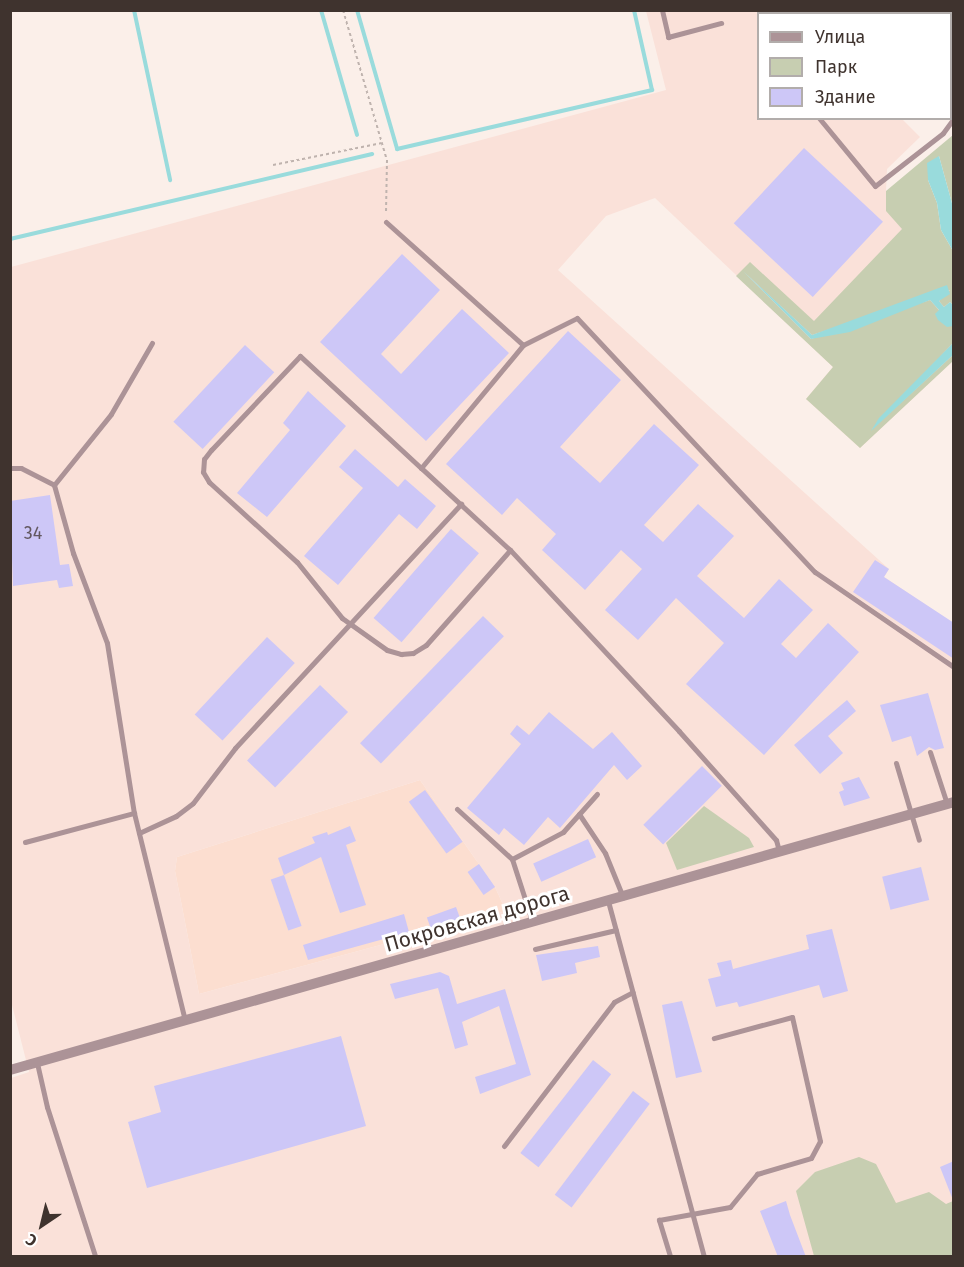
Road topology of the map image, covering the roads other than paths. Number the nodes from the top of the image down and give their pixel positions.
1 (662, 10) edge
2 (720, 23) dead end
3 (954, 118) edge
4 (821, 120) edge
5 (386, 222) road end
6 (152, 343) dead end
7 (523, 345) junction
8 (10, 468) edge
9 (421, 468) junction
10 (54, 485) junction
11 (461, 504) junction
12 (510, 550) junction
13 (352, 626) junction
14 (954, 667) edge
15 (930, 752) dead end
16 (896, 763) dead end
17 (597, 794) dead end
18 (950, 803) edge
19 (457, 809) dead end
20 (134, 813) junction
21 (579, 814) junction
22 (912, 814) junction
23 (139, 833) junction
24 (919, 840) dead end
25 (25, 842) dead end
26 (779, 851) junction
27 (512, 859) junction
28 (623, 897) junction
29 (608, 901) junction
30 (533, 923) junction
31 (616, 930) junction
32 (535, 949) dead end
33 (633, 992) junction
34 (186, 1022) junction
35 (714, 1038) dead end
36 (37, 1062) junction
37 (10, 1070) edge
38 (504, 1146) dead end
39 (695, 1213) junction
40 (95, 1257) edge
41 (670, 1257) edge
42 (704, 1257) edge

1 - 2 lane
3 - 4 lane
5 - 7 lane
6 - 10 lane
7 - 9 lane
7 - 14 lane
8 - 10 lane
9 - 11 lane
9 - 13 lane
10 - 20 lane
11 - 12 lane
11 - 13 lane
12 - 13 lane
12 - 26 lane
13 - 23 lane
15 - 18 lane
16 - 22 lane
17 - 21 lane
18 - 22 street, Покровская дорога
19 - 27 lane
20 - 23 lane
20 - 25 lane
21 - 27 lane
21 - 28 lane
22 - 24 lane
22 - 26 street, Покровская дорога
23 - 34 lane
26 - 28 street, Покровская дорога
27 - 30 lane
28 - 29 street, Покровская дорога
29 - 30 street, Покровская дорога
29 - 31 lane
30 - 34 street, Покровская дорога
31 - 32 lane
31 - 33 lane
33 - 38 lane
33 - 39 lane
34 - 36 street, Покровская дорога
35 - 39 lane
36 - 37 street, Покровская дорога
36 - 40 lane
39 - 41 lane
39 - 42 lane

